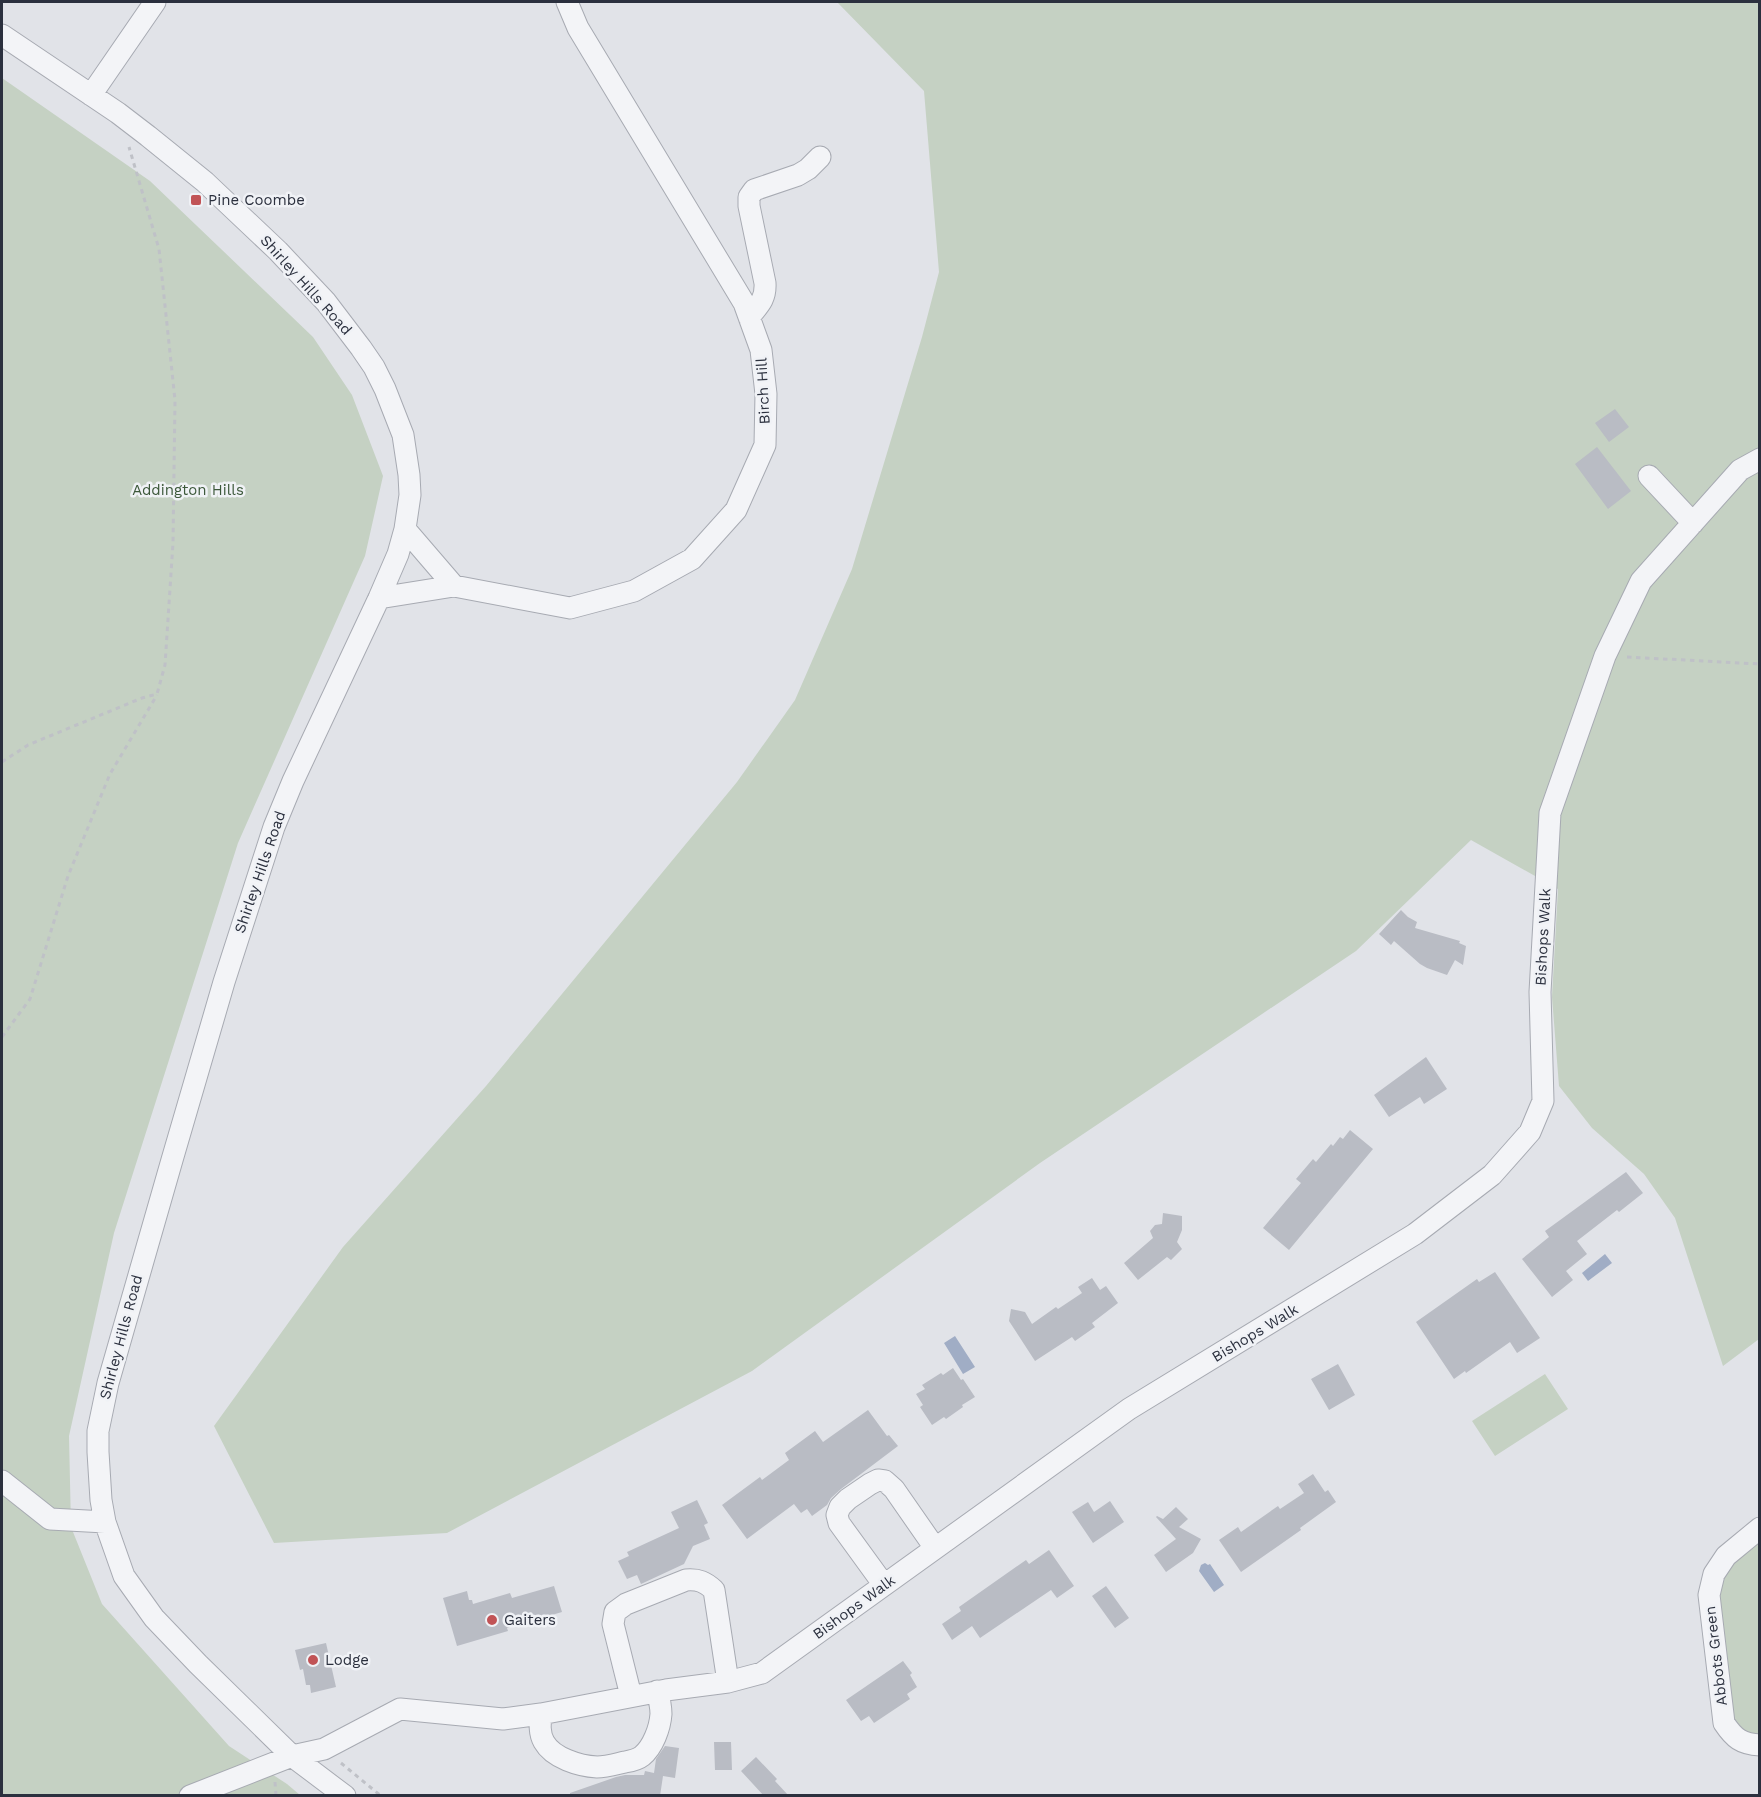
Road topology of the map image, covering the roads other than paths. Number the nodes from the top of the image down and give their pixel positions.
1 (155, 2) edge
2 (567, 2) edge
3 (2, 35) edge
4 (91, 95) junction
5 (820, 157) dead end
6 (749, 317) junction
7 (1760, 459) edge
8 (1649, 476) dead end
9 (1693, 523) junction
10 (405, 529) junction
11 (454, 586) junction
12 (379, 598) junction
13 (2, 1481) edge
14 (105, 1522) junction
15 (1760, 1528) edge
16 (935, 1548) junction
17 (884, 1586) junction
18 (728, 1682) junction
19 (657, 1691) junction
20 (631, 1696) junction
21 (541, 1714) junction
22 (1760, 1745) edge
23 (292, 1756) junction
24 (190, 1796) edge
25 (345, 1796) edge

1 - 4 street
2 - 6 street, Birch Hill
3 - 4 street, Shirley Hills Road
4 - 10 street, Shirley Hills Road
5 - 6 street
6 - 11 street, Birch Hill
7 - 9 street, Bishops Walk
8 - 9 street
9 - 16 street, Bishops Walk
10 - 11 street
10 - 12 street, Shirley Hills Road
11 - 12 street, Birch Hill
12 - 14 street, Shirley Hills Road
13 - 14 street
14 - 23 street, Shirley Hills Road
15 - 22 street, Abbots Green
16 - 17 street, Bishops Walk
16 - 17 street
17 - 18 street, Bishops Walk
18 - 19 street, Bishops Walk
18 - 20 street
19 - 20 street, Bishops Walk
19 - 21 street
20 - 21 street, Bishops Walk
21 - 23 street, Bishops Walk
23 - 24 street, Bishops Walk
23 - 25 street, Shirley Hills Road

